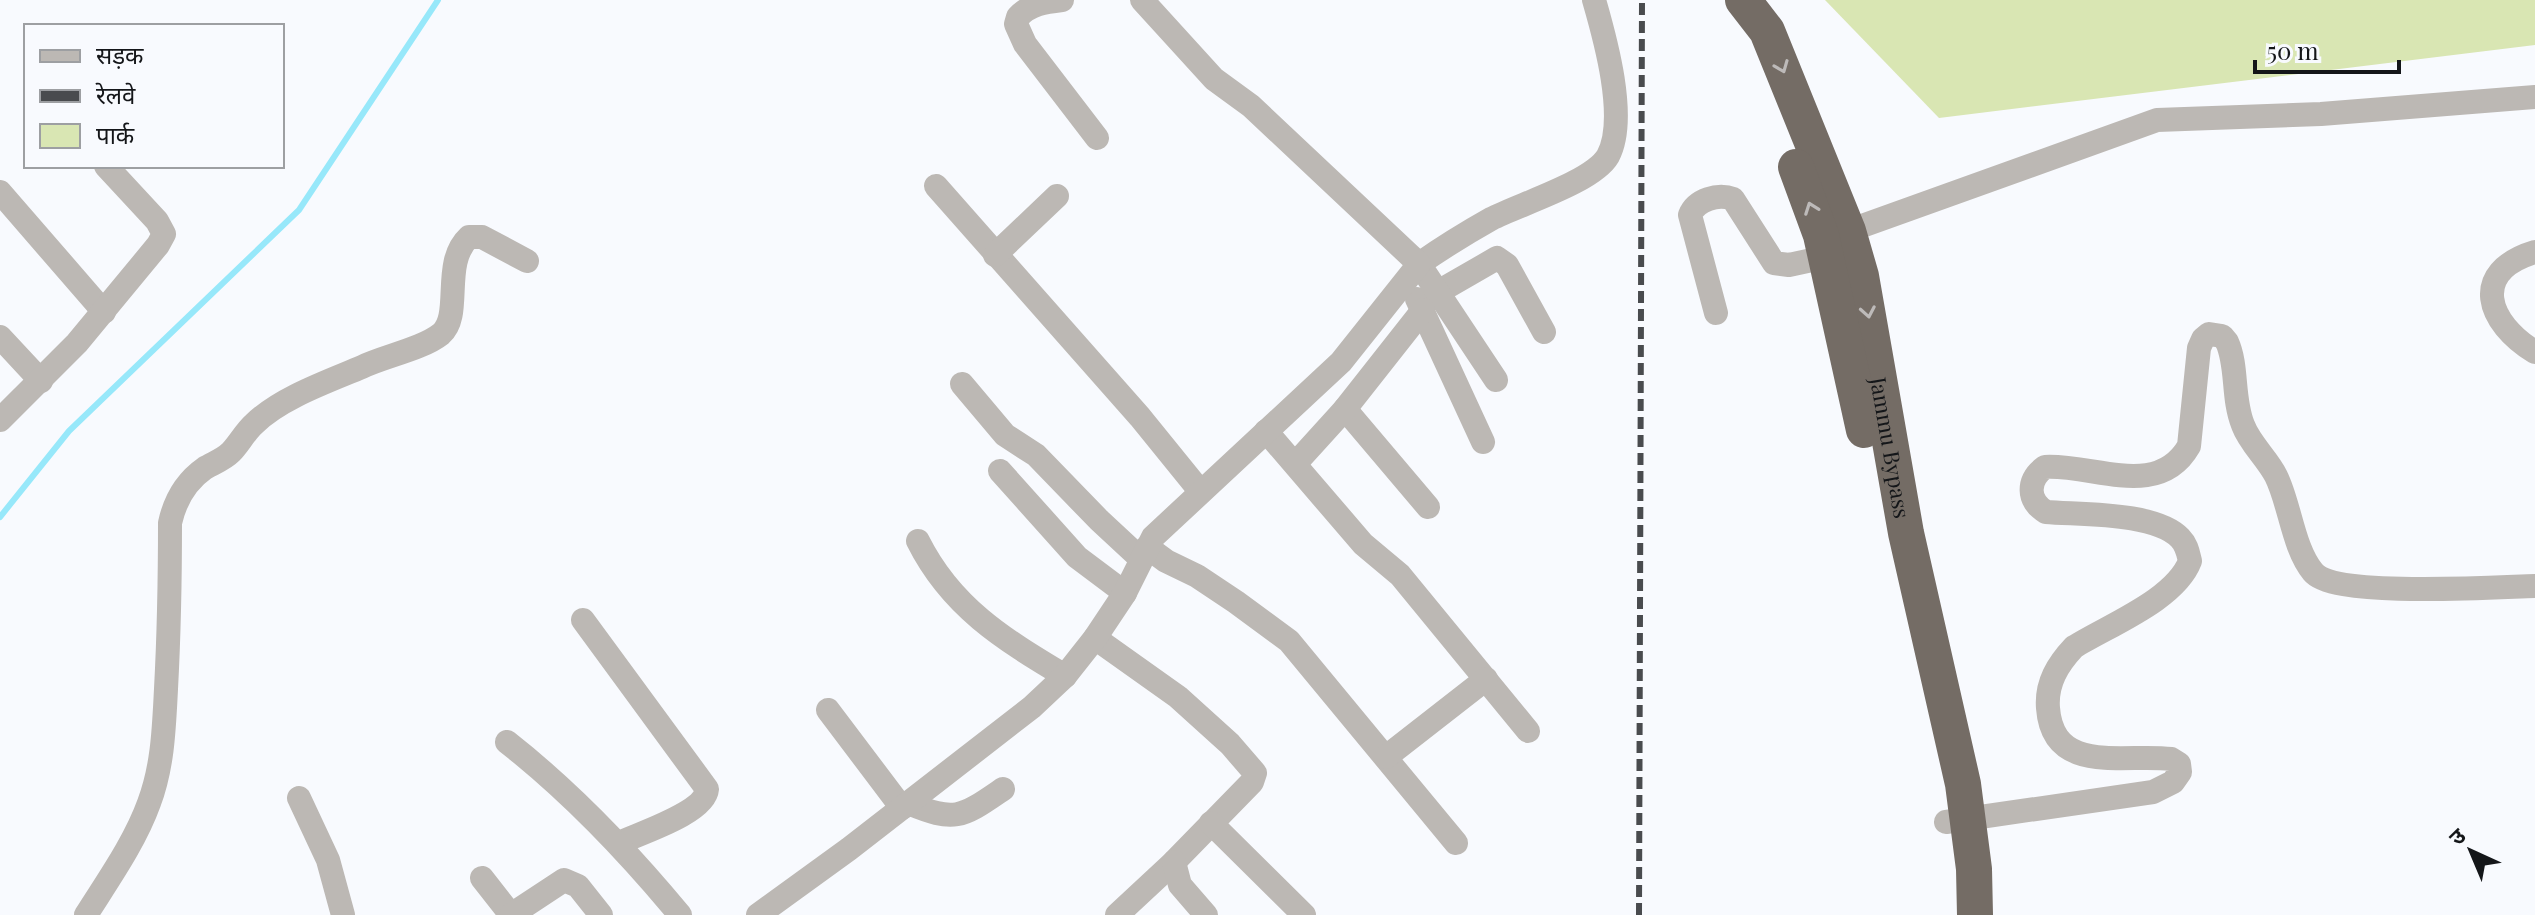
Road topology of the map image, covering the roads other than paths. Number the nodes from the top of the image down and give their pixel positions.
1 (1062, 0) edge
2 (1142, 0) edge
3 (1594, 0) edge
4 (1741, 0) edge
5 (1011, 8) edge
6 (2535, 97) edge
7 (1097, 138) dead end
8 (108, 168) edge
9 (936, 186) dead end
10 (0, 192) edge
11 (1057, 196) dead end
12 (1837, 244) junction
13 (2535, 252) edge
14 (995, 255) junction
15 (527, 261) dead end
16 (1422, 288) junction
17 (104, 312) junction
18 (1716, 313) dead end
19 (1544, 332) dead end
20 (0, 337) edge
21 (2535, 352) edge
22 (1496, 380) dead end
23 (41, 381) junction
24 (962, 384) dead end
25 (1345, 409) junction
26 (0, 420) edge
27 (1483, 442) dead end
28 (1283, 448) junction
29 (1000, 471) dead end
30 (1200, 491) junction
31 (1428, 507) dead end
32 (918, 541) dead end
33 (1152, 555) junction
34 (2535, 586) edge
35 (1125, 593) junction
36 (583, 620) dead end
37 (1108, 647) junction
38 (1065, 676) junction
39 (1486, 679) junction
40 (828, 710) dead end
41 (1528, 731) dead end
42 (507, 742) dead end
43 (1386, 757) junction
44 (1003, 789) dead end
45 (299, 798) dead end
46 (905, 805) junction
47 (1957, 820) junction
48 (1211, 823) junction
49 (619, 843) junction
50 (1456, 843) dead end
51 (1174, 862) junction
52 (482, 878) dead end
53 (86, 915) edge
54 (343, 915) edge
55 (511, 915) edge
56 (601, 915) edge
57 (680, 915) edge
58 (758, 915) edge
59 (1117, 915) edge
60 (1206, 915) edge
61 (1304, 915) edge
62 (1952, 915) edge
63 (1975, 915) edge

1 - 5 street
2 - 16 street
3 - 16 street
4 - 12 highway, Jammu Bypass
5 - 7 street
6 - 12 street
8 - 17 street
9 - 14 street
10 - 17 street
11 - 14 street
12 - 18 street
12 - 47 highway, Jammu Bypass
13 - 21 street
14 - 30 street
15 - 53 street
16 - 19 street
16 - 22 street
16 - 25 street
16 - 27 street
16 - 28 street
17 - 23 street
20 - 23 street
23 - 26 street
24 - 33 street
25 - 28 street
25 - 31 street
28 - 30 street
28 - 39 street
29 - 35 street
30 - 33 street
32 - 38 street
33 - 35 street
33 - 43 street
34 - 47 street
35 - 37 street
36 - 49 street
37 - 38 street
37 - 48 street
38 - 46 street
39 - 41 street
39 - 43 street
40 - 46 street
42 - 49 street
43 - 50 street
44 - 46 street
45 - 54 street
46 - 58 street
47 - 62 highway, Jammu Bypass
47 - 63 highway, Jammu Bypass
48 - 51 street
48 - 61 street
49 - 57 street
51 - 59 street
51 - 60 street
52 - 55 street
55 - 56 street

